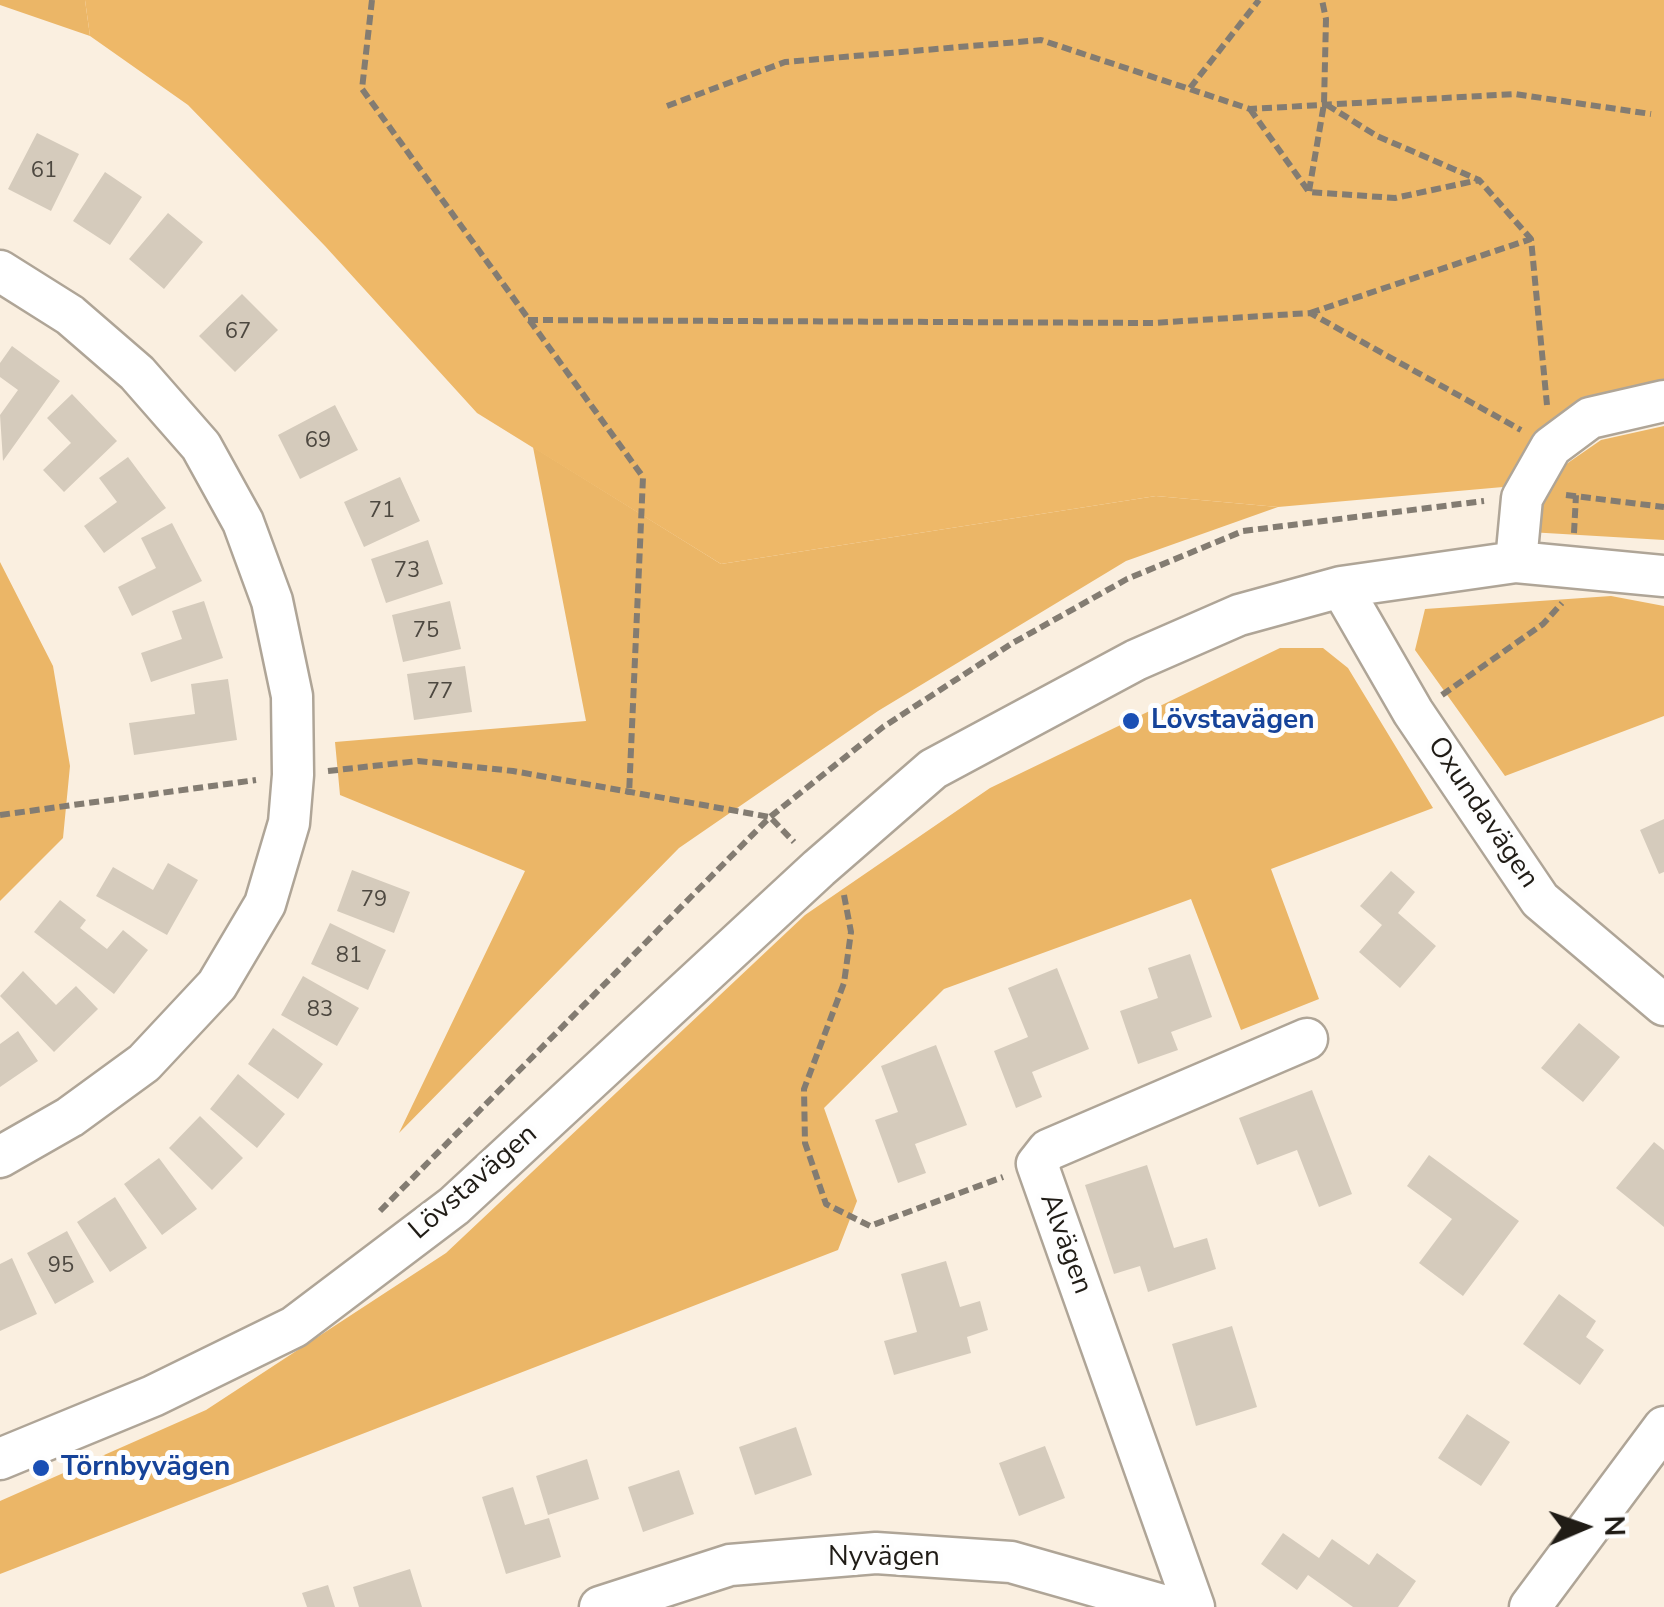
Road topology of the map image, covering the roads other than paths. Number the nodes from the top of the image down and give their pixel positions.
1 (0, 271) edge
2 (1664, 400) edge
3 (1516, 562) junction
4 (1664, 576) edge
5 (1341, 587) junction
6 (1664, 1004) edge
7 (1307, 1039) dead end
8 (0, 1156) edge
9 (1664, 1428) edge
10 (0, 1459) edge
11 (600, 1607) edge
12 (1169, 1607) edge
13 (1194, 1607) edge
14 (1530, 1607) edge

1 - 8 street
2 - 3 street
3 - 4 street, Lövstavägen
3 - 5 street, Lövstavägen
5 - 6 street, Oxundavägen
5 - 10 street, Lövstavägen
7 - 13 street, Alvägen
9 - 14 street
11 - 12 street, Nyvägen

